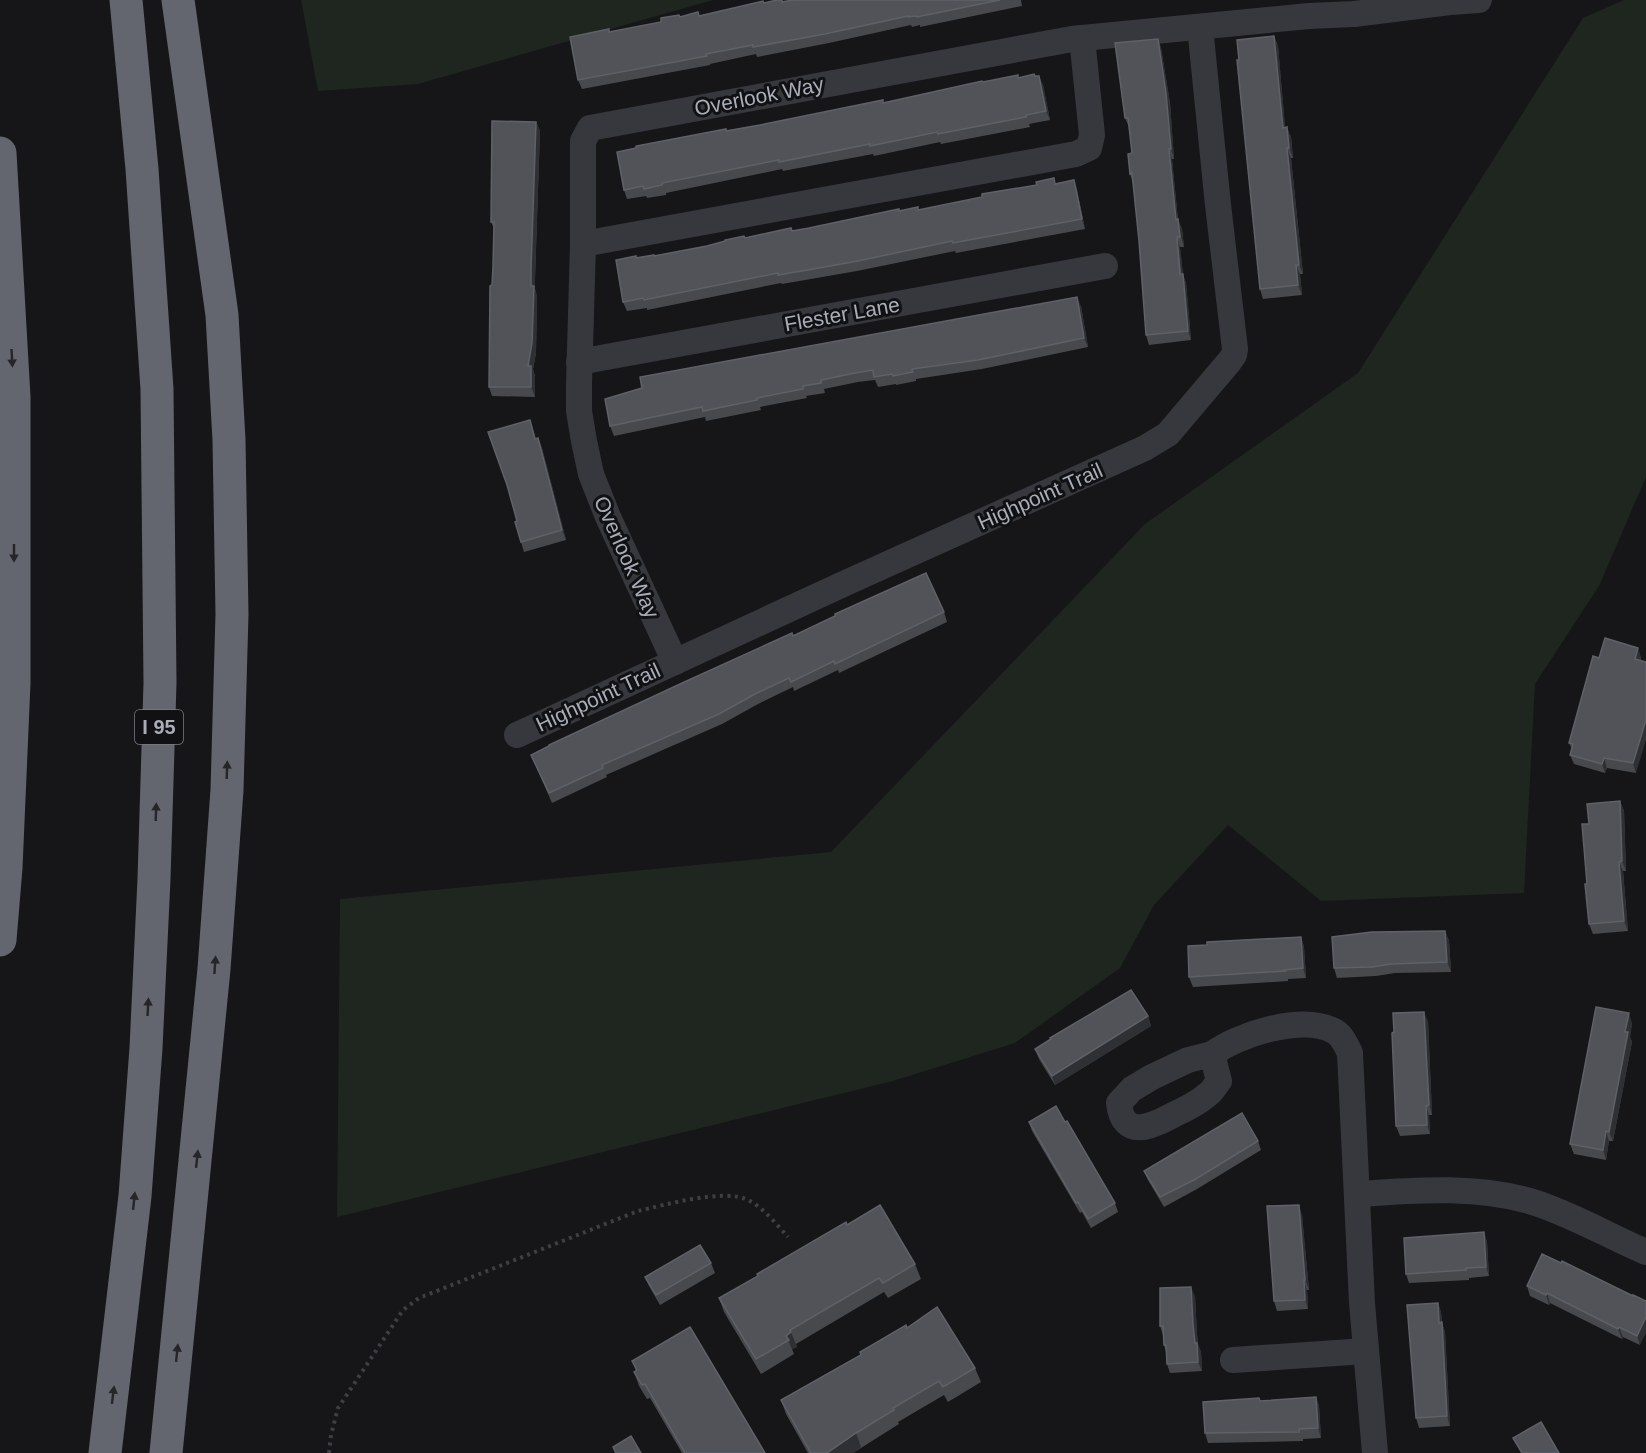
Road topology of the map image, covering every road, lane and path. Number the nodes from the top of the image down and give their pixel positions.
1 (126, 0) edge
2 (1479, 0) edge
3 (178, 4) edge
4 (1200, 27) junction
5 (1082, 38) junction
6 (0, 153) edge
7 (583, 244) junction
8 (1106, 266) dead end
9 (579, 362) junction
10 (675, 662) junction
11 (517, 735) dead end
12 (0, 940) edge
13 (1212, 1054) dead end
14 (1358, 1194) junction
15 (788, 1238) dead end
16 (1644, 1245) edge
17 (1366, 1351) junction
18 (1233, 1360) dead end
19 (105, 1453) edge
20 (166, 1453) edge
21 (329, 1453) edge
22 (1375, 1453) edge

19 -> 1 highway, I 95
2 - 4 street, Overlook Way
20 -> 3 highway
4 - 5 street, Overlook Way
4 - 10 street, Highpoint Trail
5 - 7 street, Overlook Way
5 - 7 street
6 -> 12 highway
7 - 9 street, Overlook Way
8 - 9 street, Flester Lane
9 - 10 street, Overlook Way
10 - 11 street, Highpoint Trail
13 - 14 street
14 - 16 street
14 - 17 street
15 - 21 path
17 - 18 street
17 - 22 street

